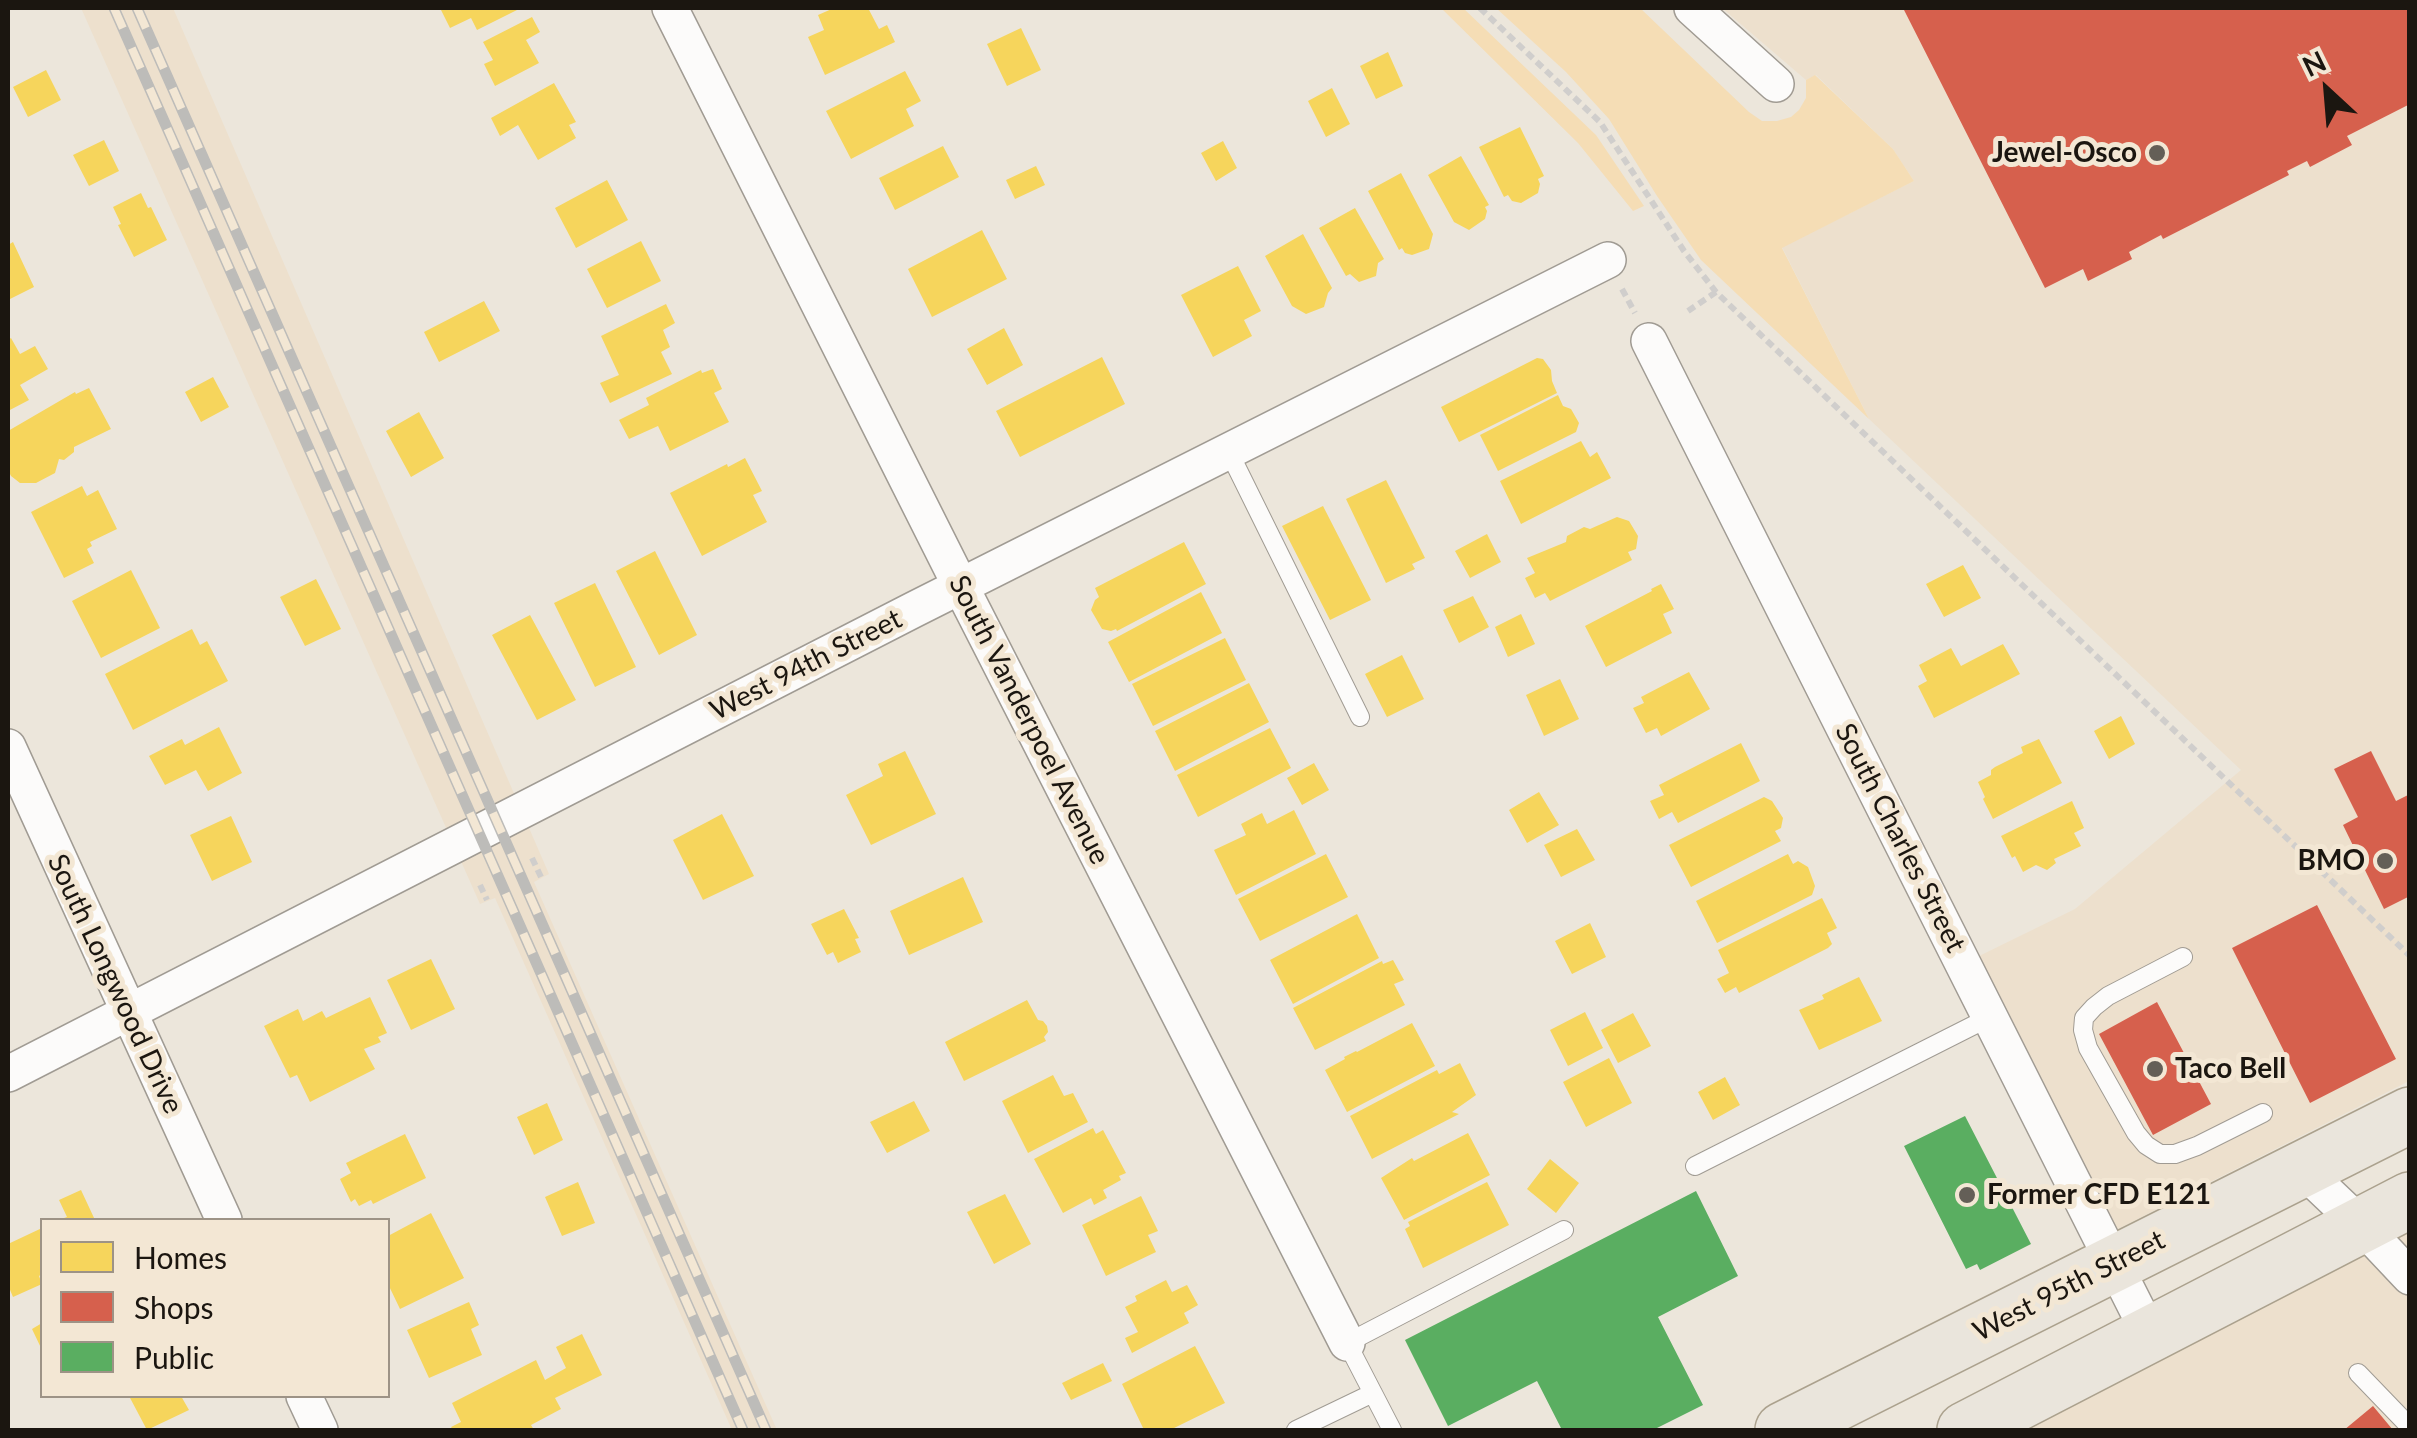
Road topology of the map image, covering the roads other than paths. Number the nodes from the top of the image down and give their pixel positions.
1 (670, 8) edge
2 (1692, 8) edge
3 (1776, 84) dead end
4 (1608, 260) road end
5 (1649, 341) road end
6 (1228, 452) junction
7 (961, 586) junction
8 (1360, 717) dead end
9 (8, 747) edge
10 (2182, 957) dead end
11 (128, 1013) junction
12 (1990, 1017) junction
13 (8, 1074) edge
14 (2263, 1112) dead end
15 (2410, 1115) edge
16 (1695, 1166) dead end
17 (2302, 1169) junction
18 (2410, 1200) edge
19 (223, 1218) edge
20 (2361, 1226) junction
21 (1564, 1230) dead end
22 (2114, 1263) junction
23 (2410, 1277) edge
24 (2150, 1334) junction
25 (1347, 1343) junction
26 (2358, 1373) dead end
27 (1373, 1393) junction
28 (305, 1398) edge
29 (2410, 1428) edge
30 (320, 1430) edge
31 (1296, 1430) edge
32 (1392, 1430) edge
33 (1783, 1430) edge
34 (1965, 1430) edge

1 - 7 street, South Vanderpoel Avenue
2 - 3 street
4 - 6 street, West 94th Street
5 - 12 street, South Charles Street
6 - 7 street, West 94th Street
6 - 8 lane
7 - 11 street, West 94th Street
7 - 25 street, South Vanderpoel Avenue
9 - 11 street, South Longwood Drive
10 - 14 lane
11 - 13 street, West 94th Street
11 - 19 street, South Longwood Drive
12 - 16 lane
12 - 22 street, South Charles Street
15 - 17 main road, West 95th Street
17 - 20 street
17 - 22 main road, West 95th Street
18 - 20 main road
20 - 23 street
20 - 24 main road
21 - 25 lane
22 - 24 street, South Charles Street
22 - 33 main road, West 95th Street
24 - 34 main road
25 - 27 lane, South Vanderpoel Avenue
26 - 29 lane
27 - 31 lane
27 - 32 lane, South Vanderpoel Avenue
28 - 30 street

